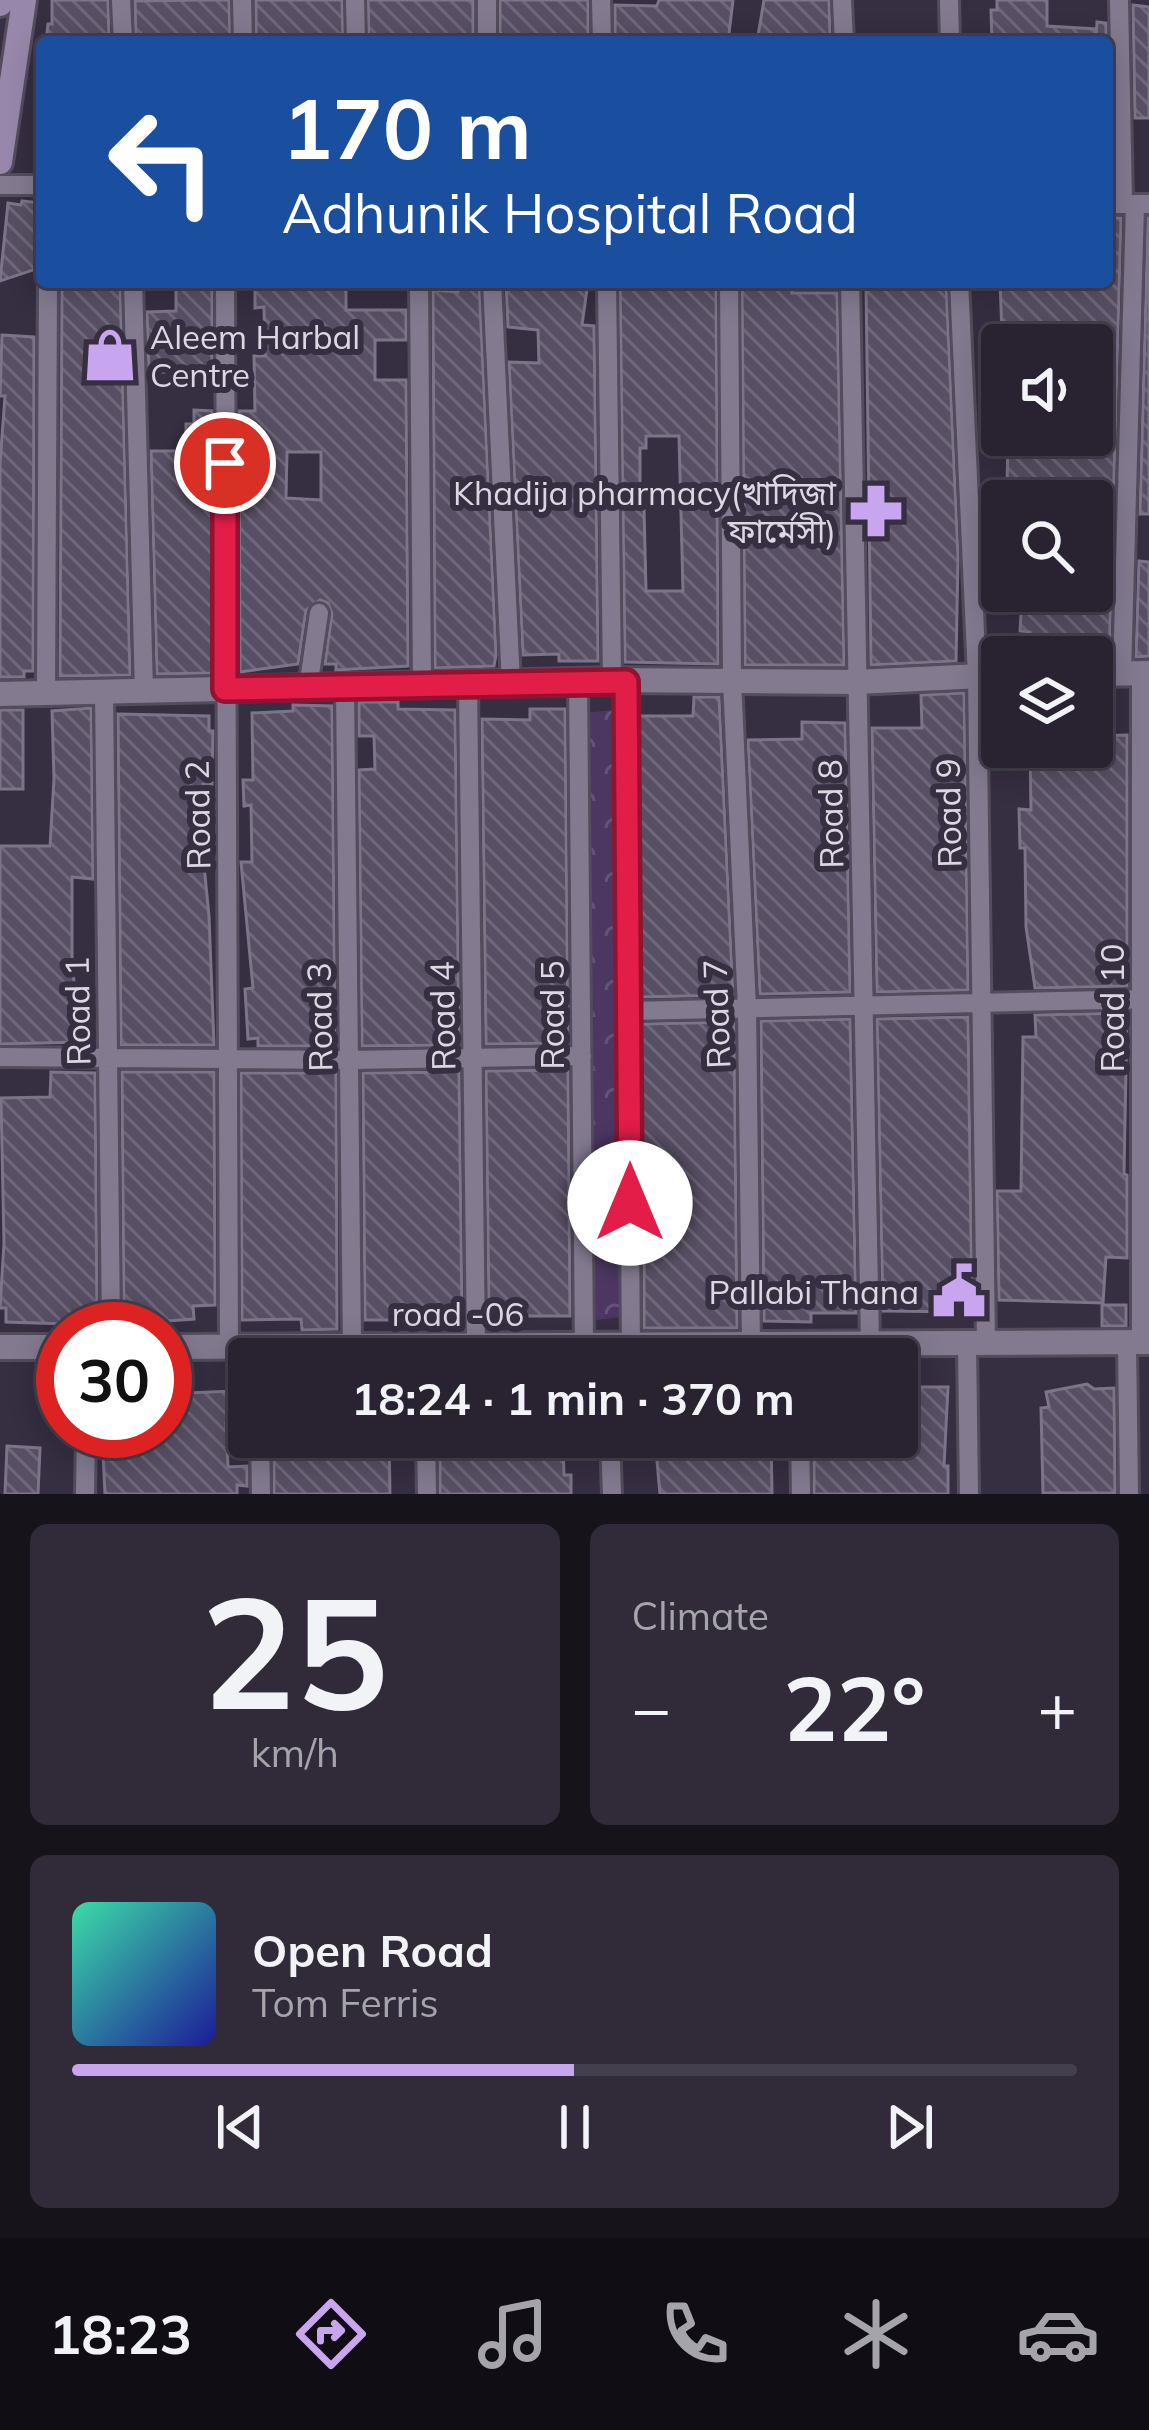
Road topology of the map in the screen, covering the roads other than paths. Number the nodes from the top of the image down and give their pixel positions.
1 (24, 0) edge
2 (121, 0) edge
3 (242, 0) edge
4 (355, 0) edge
5 (487, 0) edge
6 (601, 0) edge
7 (842, 0) edge
8 (950, 0) edge
9 (1120, 0) edge
10 (123, 36) edge
11 (243, 36) edge
12 (356, 36) edge
13 (487, 36) edge
14 (602, 36) edge
15 (844, 36) edge
16 (950, 36) edge
17 (0, 163) edge
18 (0, 185) edge
19 (36, 185) edge
20 (1129, 203) edge
21 (47, 288) edge
22 (133, 288) edge
23 (225, 288) edge
24 (418, 288) edge
25 (492, 288) edge
26 (607, 288) edge
27 (729, 288) edge
28 (850, 288) edge
29 (959, 288) edge
30 (319, 613) dead end
31 (986, 636) edge
32 (1137, 673) edge
33 (981, 675) edge
34 (732, 680) junction
35 (619, 681) junction
36 (856, 682) junction
37 (578, 683) junction
38 (511, 684) junction
39 (468, 685) junction
40 (422, 686) junction
41 (346, 687) junction
42 (308, 688) junction
43 (225, 689) junction
44 (104, 691) junction
45 (144, 691) junction
46 (46, 692) junction
47 (0, 694) edge
48 (987, 768) edge
49 (1145, 999) edge
50 (981, 1003) junction
51 (864, 1006) junction
52 (747, 1008) junction
53 (629, 1011) junction
54 (582, 1055) junction
55 (0, 1057) edge
56 (472, 1058) junction
57 (108, 1059) junction
58 (229, 1059) junction
59 (349, 1060) junction
60 (111, 1302) edge
61 (229, 1338) edge
62 (352, 1338) edge
63 (476, 1338) edge
64 (607, 1338) edge
65 (609, 1338) edge
66 (751, 1338) edge
67 (870, 1338) edge
68 (1139, 1342) edge
69 (976, 1344) junction
70 (918, 1345) edge
71 (36, 1346) edge
72 (192, 1346) edge
73 (0, 1347) edge
74 (228, 1347) edge
75 (86, 1458) edge
76 (260, 1458) edge
77 (426, 1458) edge
78 (611, 1458) edge
79 (800, 1458) edge
80 (86, 1494) edge
81 (261, 1494) edge
82 (427, 1494) edge
83 (612, 1494) edge
84 (800, 1494) edge
85 (969, 1494) edge
86 (1129, 1494) edge

1 - 17 main road
2 - 10 street
3 - 11 street
4 - 12 street
5 - 13 street
6 - 14 street
7 - 15 street
8 - 16 street
9 - 20 street, Road 10
18 - 19 street
20 - 32 street, Road 10
21 - 46 street
22 - 45 street
23 - 43 street, Road 2
24 - 40 street
25 - 38 street
26 - 35 street
27 - 34 street, Road 7
28 - 36 street, Road 8
29 - 31 street, Road 9
30 - 42 street
32 - 49 street, Road 10
33 - 36 street
34 - 35 street
34 - 36 street
34 - 52 street, Road 7
35 - 37 street
35 - 53 street
36 - 51 street, Road 8
37 - 38 street
37 - 54 street, Road 5
38 - 39 street
39 - 40 street
39 - 56 street, Road 4
40 - 41 street
41 - 42 street
41 - 59 street, Road 3
42 - 43 street
43 - 45 street
43 - 58 street, Road 2
44 - 45 street
44 - 46 street
44 - 57 street, Road 1
46 - 47 street
48 - 50 street, Road 9
49 - 50 street
49 - 68 street, Road 10
50 - 51 street
50 - 69 street, Road 9
51 - 52 street
51 - 67 street, Road 8
52 - 53 street
52 - 66 street, Road 7
53 - 65 street
54 - 56 street
54 - 64 street, Road 5
55 - 57 street
56 - 59 street
56 - 63 street, Road 4
57 - 58 street
57 - 60 street, Road 1
58 - 59 street
58 - 61 street, Road 2
59 - 62 street, Road 3
68 - 69 street, road -06
68 - 86 street
69 - 70 street, road -06
69 - 85 street
71 - 73 street
72 - 74 street, road -06
75 - 80 street
76 - 81 street
77 - 82 street
78 - 83 street
79 - 84 street

